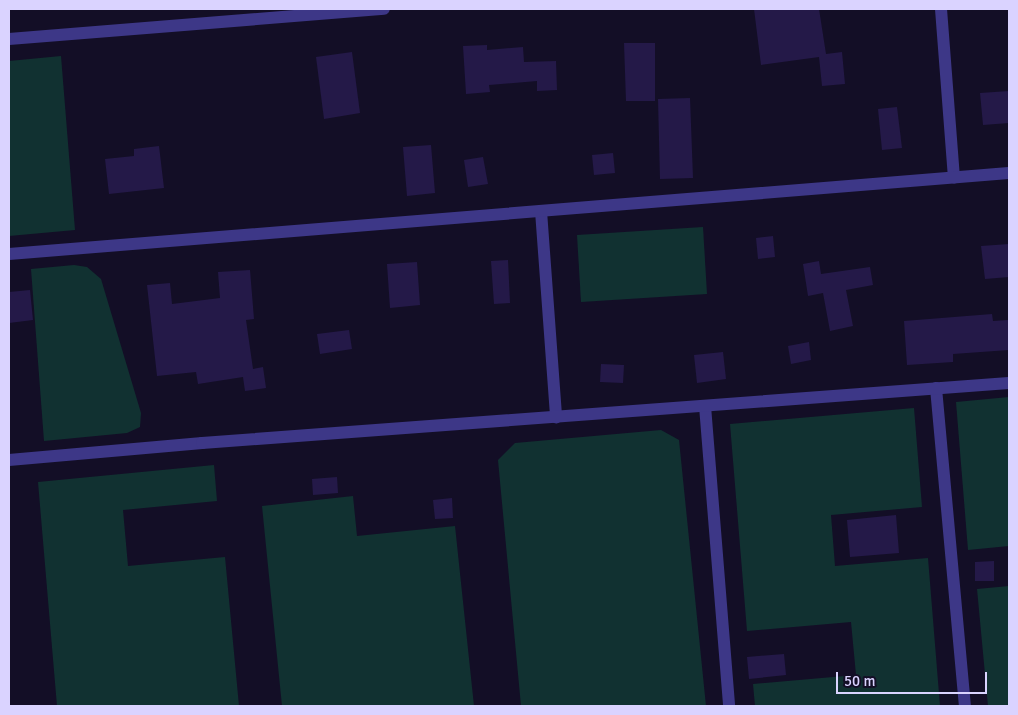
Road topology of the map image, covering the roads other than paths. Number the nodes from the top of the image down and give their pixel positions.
1 (384, 9) edge
2 (941, 9) edge
3 (234, 14) edge
4 (9, 39) edge
5 (1009, 173) edge
6 (954, 178) junction
7 (541, 211) junction
8 (9, 254) edge
9 (1009, 383) edge
10 (936, 388) junction
11 (705, 406) junction
12 (556, 417) junction
13 (9, 460) edge
14 (729, 706) edge
15 (965, 706) edge

1 - 3 street
2 - 6 street
3 - 4 street
5 - 6 street
6 - 7 street
7 - 8 street
7 - 12 street
9 - 10 street
10 - 11 street
10 - 15 street
11 - 12 street
11 - 14 street
12 - 13 street

